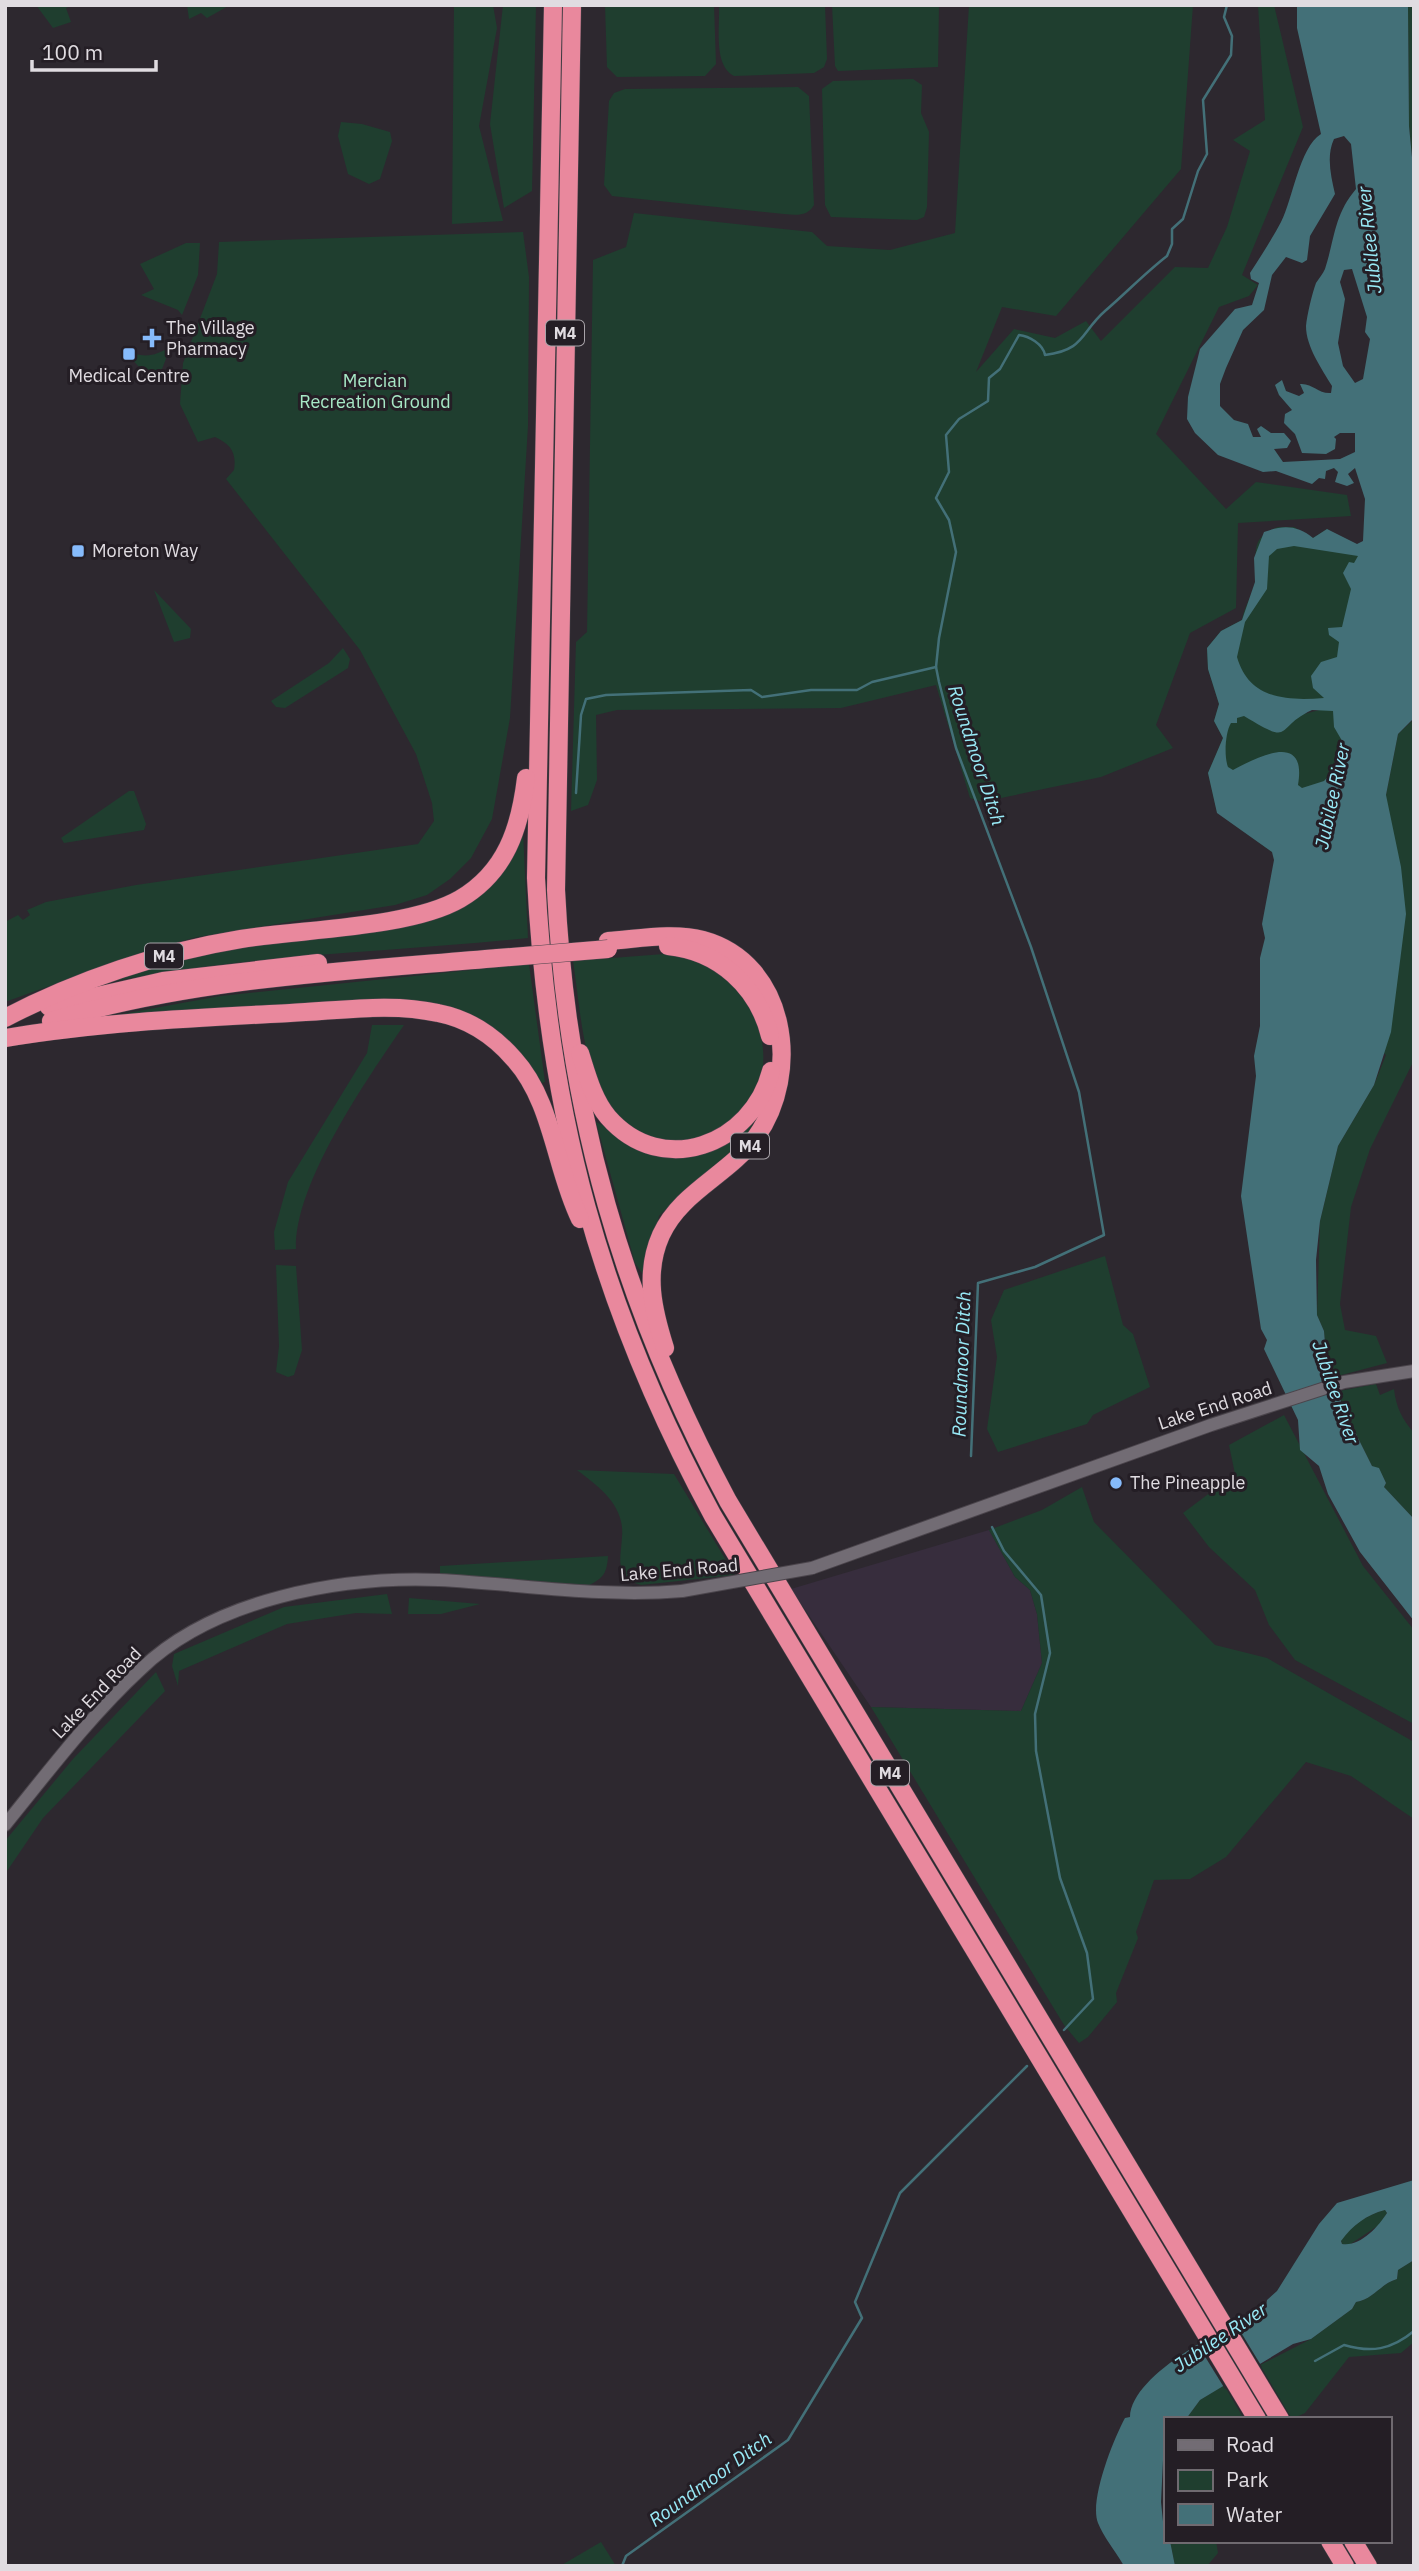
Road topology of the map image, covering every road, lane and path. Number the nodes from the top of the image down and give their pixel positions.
1 (552, 5) edge
2 (572, 5) edge
3 (538, 660) junction
4 (608, 945) junction
5 (498, 954) junction
6 (563, 990) junction
7 (5, 1019) edge
8 (5, 1036) edge
9 (606, 1273) junction
10 (1414, 1371) edge
11 (697, 1443) junction
12 (5, 1825) edge
13 (1256, 2417) edge
14 (1279, 2417) edge
15 (1331, 2543) edge
16 (1354, 2543) edge
17 (1345, 2566) edge
18 (1368, 2566) edge

1 - 3 highway, M4
2 - 6 highway, M4
3 - 7 highway, M4
3 - 9 highway, M4
4 - 5 highway, M4
4 - 6 highway, M4
4 - 11 highway, M4
5 - 7 highway, M4
5 - 8 highway, M4
6 - 11 highway, M4
8 - 9 highway, M4
9 - 13 highway, M4
10 - 12 main road, Lake End Road, bridge
11 - 14 highway, M4
15 - 17 highway
16 - 18 highway

